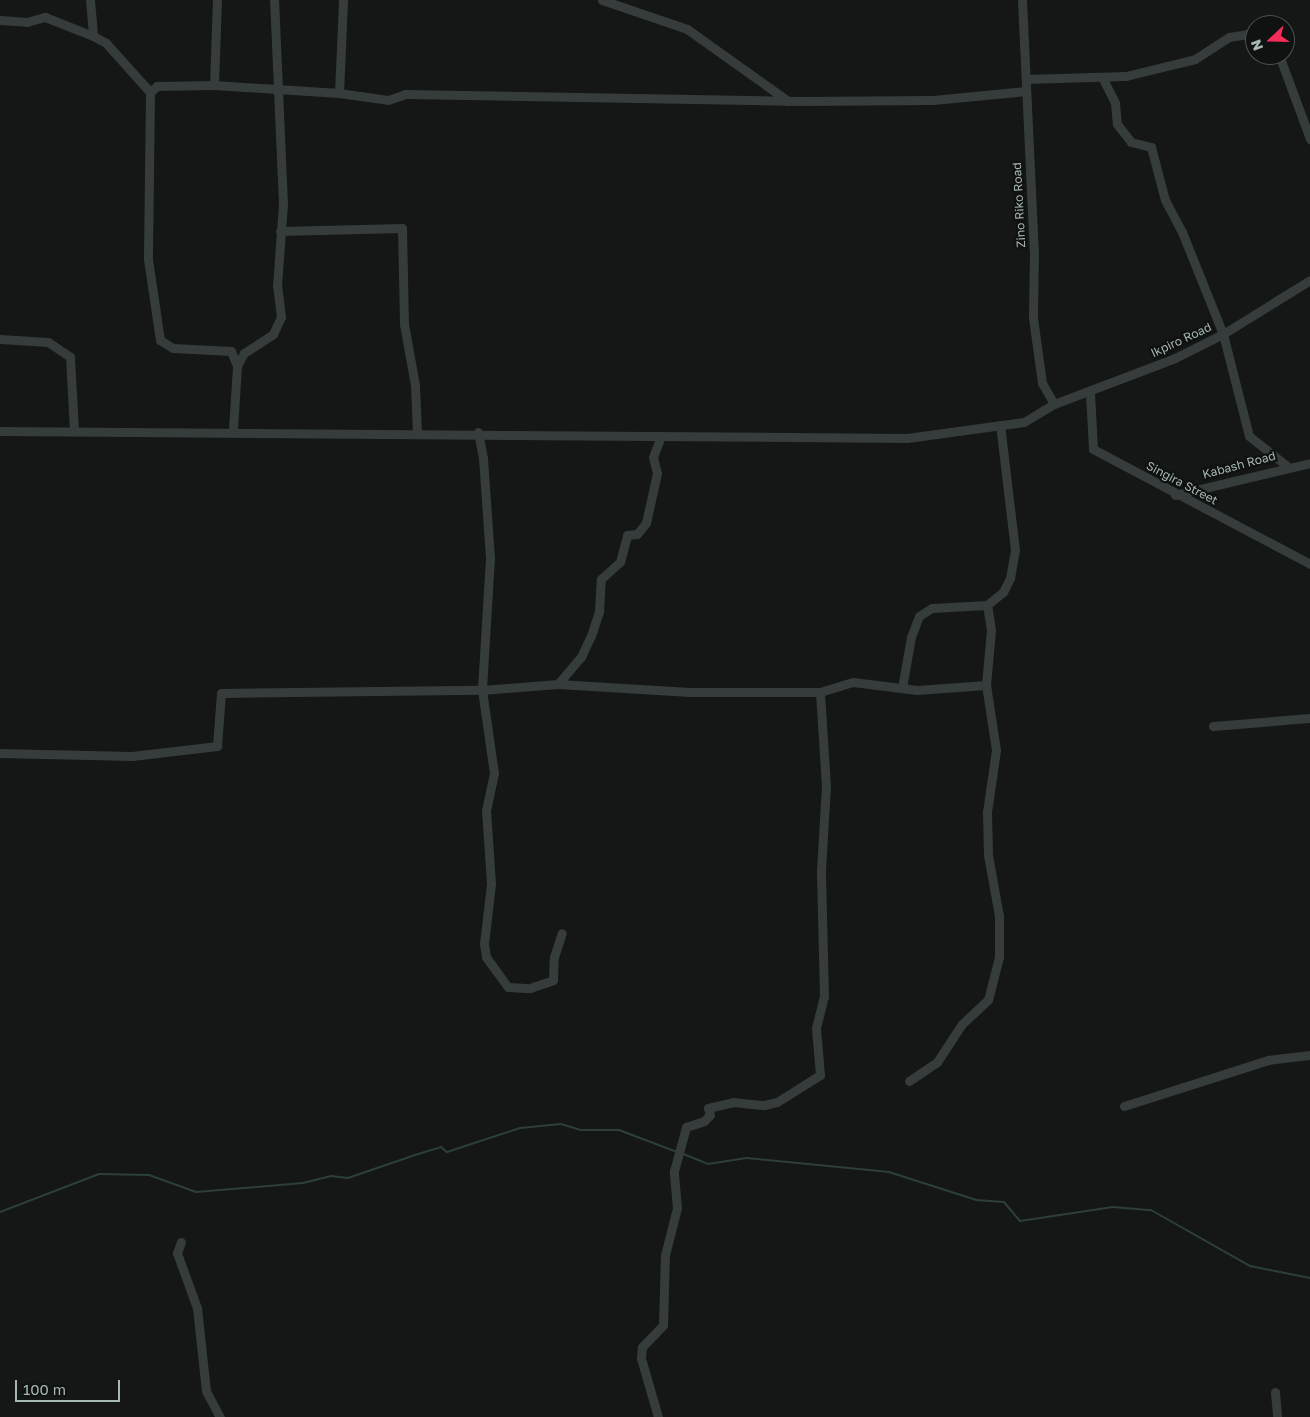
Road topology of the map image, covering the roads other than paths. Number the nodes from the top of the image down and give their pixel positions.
1 (90, 0) edge
2 (217, 0) edge
3 (274, 0) edge
4 (343, 0) edge
5 (602, 0) edge
6 (1022, 0) edge
7 (0, 20) edge
8 (1245, 35) edge
9 (93, 36) junction
10 (1283, 65) edge
11 (1102, 77) junction
12 (1026, 79) junction
13 (214, 85) junction
14 (279, 90) junction
15 (150, 92) junction
16 (339, 92) junction
17 (1026, 92) junction
18 (788, 101) junction
19 (1310, 139) edge
20 (280, 231) junction
21 (1310, 280) edge
22 (1223, 334) junction
23 (0, 340) edge
24 (237, 366) junction
25 (1090, 393) junction
26 (1054, 404) junction
27 (1000, 425) junction
28 (0, 430) edge
29 (74, 430) junction
30 (233, 430) junction
31 (417, 432) junction
32 (478, 432) junction
33 (661, 436) junction
34 (1310, 463) edge
35 (1287, 466) junction
36 (1175, 495) junction
37 (1310, 564) edge
38 (987, 605) junction
39 (558, 684) junction
40 (986, 685) junction
41 (902, 688) junction
42 (482, 690) junction
43 (820, 692) junction
44 (1310, 718) edge
45 (1213, 726) dead end
46 (0, 753) edge
47 (562, 933) dead end
48 (1310, 1055) edge
49 (909, 1082) dead end
50 (1124, 1106) dead end
51 (181, 1242) dead end
52 (1275, 1392) dead end
53 (220, 1417) edge
54 (658, 1417) edge
55 (1277, 1417) edge

1 - 9 street
2 - 13 street
3 - 14 street
4 - 16 street
5 - 18 street
6 - 12 street, Zino Riko Road
7 - 9 street
8 - 11 street
9 - 15 street
10 - 19 street
11 - 12 street
11 - 22 street
12 - 17 street, Zino Riko Road
13 - 14 street
13 - 15 street
14 - 16 street
14 - 20 street
15 - 24 street
16 - 18 street
17 - 18 street
17 - 26 street, Zino Riko Road
20 - 24 street
20 - 31 street
21 - 22 street, Ikpiro Road
22 - 25 street, Ikpiro Road
22 - 35 street
23 - 29 street
24 - 30 street
25 - 26 street, Ikpiro Road
25 - 36 street, Singira Street
26 - 27 street, Ikpiro Road
27 - 33 street, Ikpiro Road
27 - 38 street
28 - 29 street, Ikpiro Road
29 - 30 street, Ikpiro Road
30 - 31 street, Ikpiro Road
31 - 32 street, Ikpiro Road
32 - 33 street, Ikpiro Road
32 - 42 street
33 - 39 street
34 - 35 street, Kabash Road
35 - 36 street, Kabash Road
36 - 37 street, Singira Street
38 - 40 street
38 - 41 street
39 - 42 street
39 - 43 street
40 - 41 street
40 - 49 street
41 - 43 street
42 - 46 street
42 - 47 street
43 - 54 street
44 - 45 street
48 - 50 street
51 - 53 street
52 - 55 street

